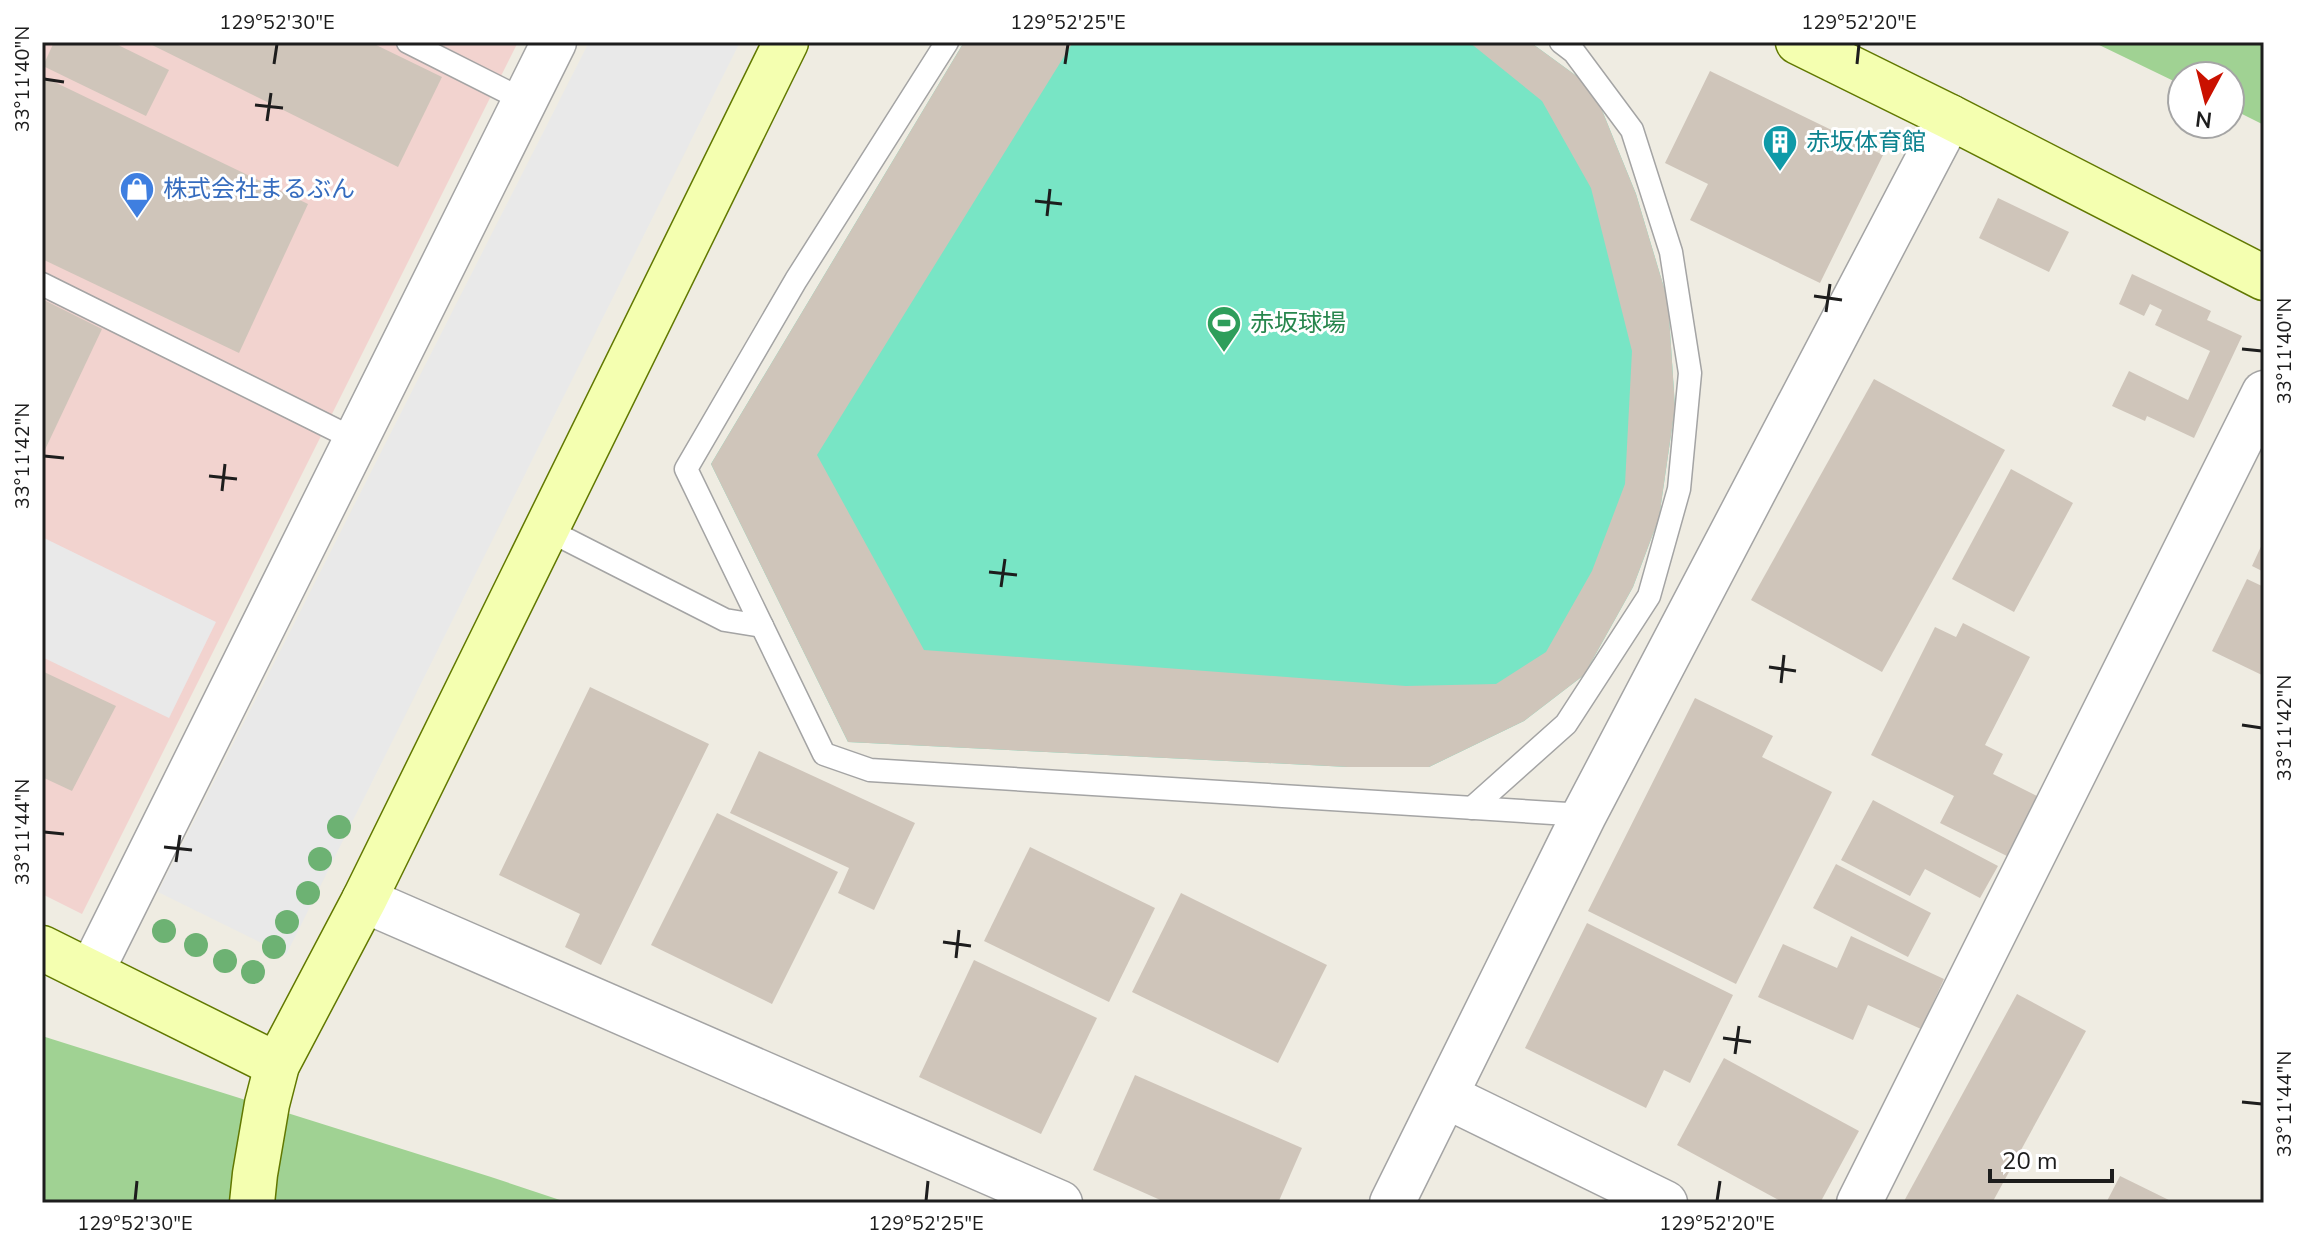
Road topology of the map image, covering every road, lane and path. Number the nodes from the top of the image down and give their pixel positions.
1 (408, 42) edge
2 (554, 42) edge
3 (786, 42) edge
4 (947, 42) edge
5 (1561, 42) edge
6 (1798, 42) edge
7 (525, 101) junction
8 (1950, 117) junction
9 (2264, 278) edge
10 (42, 284) edge
11 (2264, 393) edge
12 (356, 440) junction
13 (546, 529) junction
14 (762, 626) junction
15 (1472, 808) junction
16 (1584, 815) junction
17 (364, 900) junction
18 (42, 948) edge
19 (91, 972) junction
20 (277, 1065) junction
21 (1446, 1096) junction
22 (252, 1203) edge
23 (1060, 1203) edge
24 (1392, 1203) edge
25 (1665, 1203) edge
26 (1859, 1203) edge

1 - 7 lane
2 - 7 street
3 - 13 street
4 - 14 lane
5 - 15 lane
6 - 8 street
7 - 12 street
8 - 9 street
8 - 16 street
10 - 12 lane
11 - 26 street
12 - 19 street
13 - 14 lane
13 - 17 street
14 - 15 lane
15 - 16 lane
16 - 21 street
17 - 20 street
17 - 23 street
18 - 19 street
19 - 20 street
20 - 22 street
21 - 24 street
21 - 25 street

